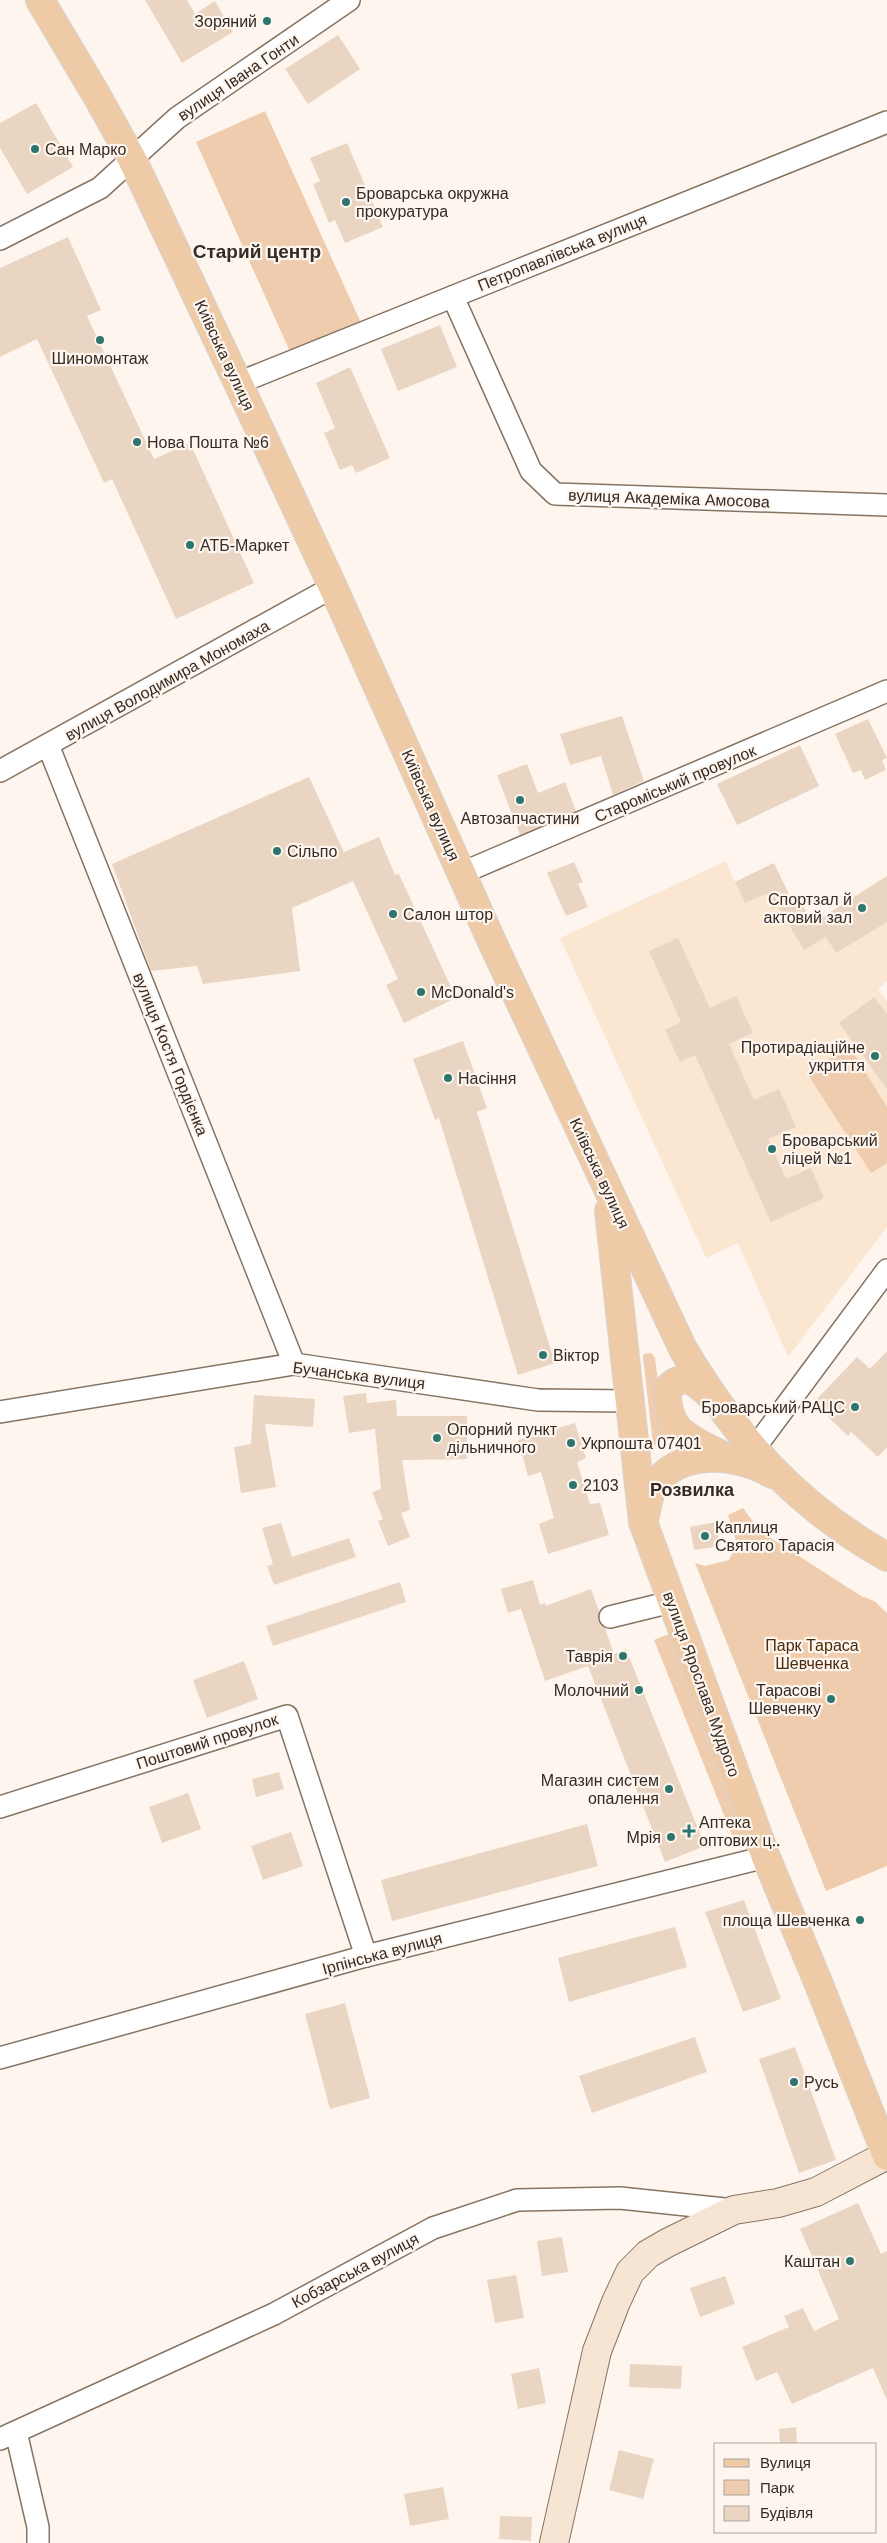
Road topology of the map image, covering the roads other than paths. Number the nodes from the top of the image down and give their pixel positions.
1 (40, 0) edge
2 (349, 0) edge
3 (887, 122) edge
4 (132, 159) junction
5 (0, 239) edge
6 (452, 297) junction
7 (238, 383) junction
8 (887, 505) edge
9 (334, 587) junction
10 (887, 691) edge
11 (48, 745) junction
12 (0, 771) edge
13 (462, 873) junction
14 (607, 1189) junction
15 (887, 1270) edge
16 (294, 1364) junction
17 (715, 1399) junction
18 (630, 1401) junction
19 (0, 1412) edge
20 (754, 1449) junction
21 (728, 1458) junction
22 (781, 1480) junction
23 (643, 1522) junction
24 (887, 1557) edge
25 (671, 1602) junction
26 (610, 1616) dead end
27 (0, 1807) edge
28 (766, 1857) junction
29 (366, 1956) junction
30 (0, 2058) edge
31 (887, 2156) edge
32 (734, 2210) junction
33 (8, 2436) edge
34 (38, 2543) edge
35 (554, 2543) edge

1 - 4 main road, Київська вулиця
2 - 4 street, вулиця Івана Гонти
3 - 6 street, Петропавлівська вулиця
4 - 5 street, вулиця Івана Гонти
4 - 7 main road, Київська вулиця
6 - 7 street, Петропавлівська вулиця
6 - 8 street, вулиця Академіка Амосова
7 - 9 main road, Київська вулиця
9 - 11 street, вулиця Володимира Мономаха
9 - 13 main road, Київська вулиця
10 - 13 street, Староміський провулок
11 - 12 street, вулиця Володимира Мономаха
11 - 16 street, вулиця Костя Гордієнка
13 - 14 main road, Київська вулиця
14 - 17 main road, Київська вулиця
14 - 18 main road, вулиця Ярослава Мудрого
15 - 20 street
16 - 18 street, Бучанська вулиця
16 - 19 street, Бучанська вулиця
17 - 20 main road, Київська вулиця
17 - 21 main road
18 - 23 main road, вулиця Ярослава Мудрого
20 - 22 main road, Київська вулиця
21 - 22 main road
21 - 23 main road
22 - 24 main road, Київська вулиця
23 - 25 main road, вулиця Ярослава Мудрого
25 - 26 street
25 - 28 main road, вулиця Ярослава Мудрого
27 - 29 street, Поштовий провулок
28 - 29 street, Ірпінська вулиця
28 - 31 main road, вулиця Ярослава Мудрого
29 - 30 street, Ірпінська вулиця
31 - 32 street
32 - 33 street, Кобзарська вулиця
32 - 35 street
33 - 34 street

